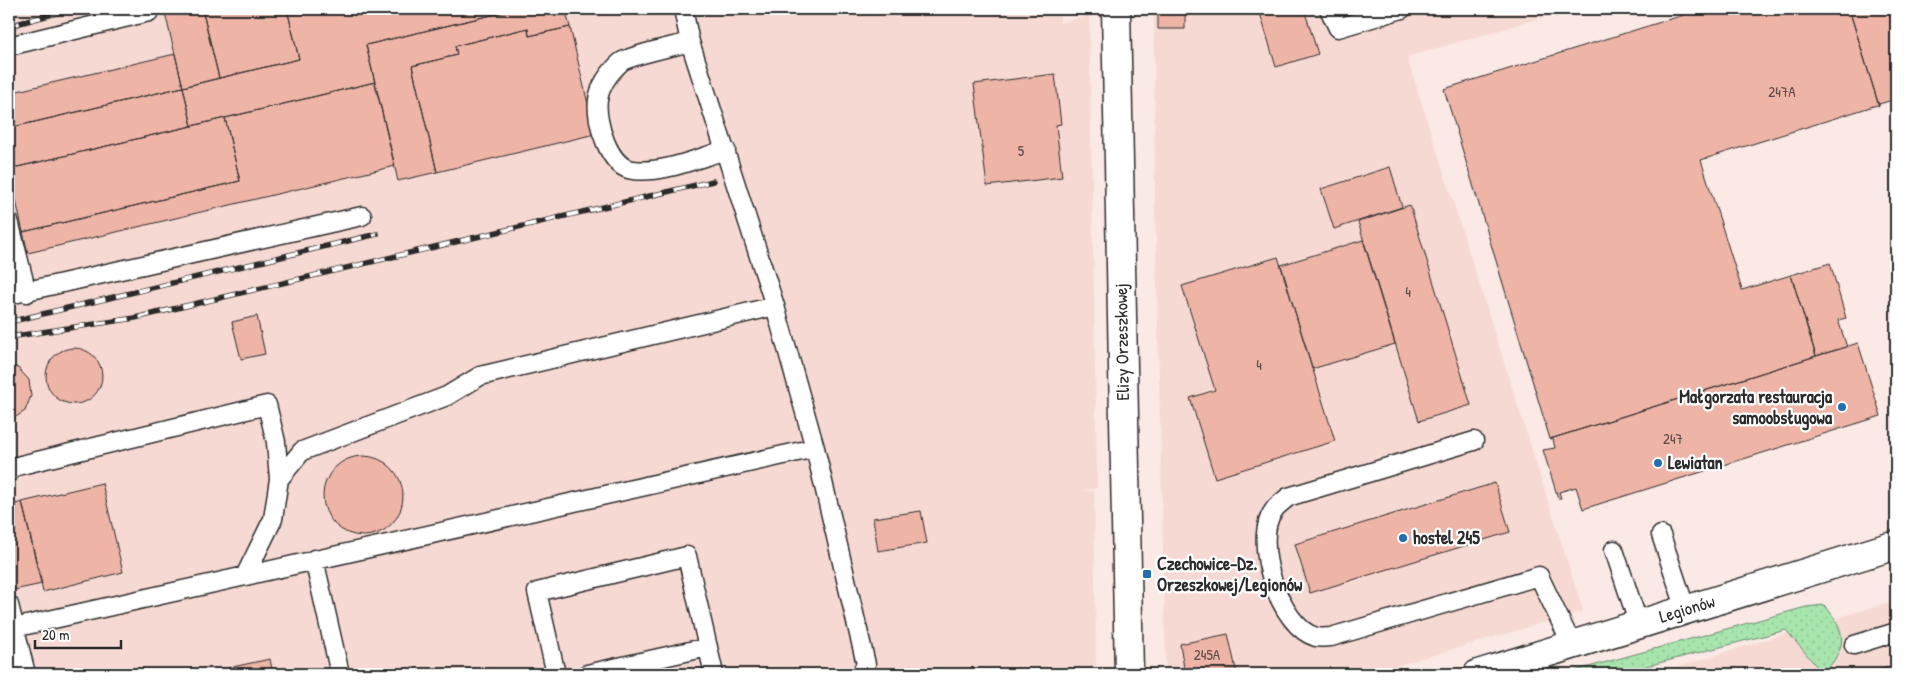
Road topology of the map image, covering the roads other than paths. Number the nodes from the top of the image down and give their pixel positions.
1 (683, 9) edge
2 (1116, 9) edge
3 (1329, 9) edge
4 (1402, 9) edge
5 (149, 12) dead end
6 (690, 42) junction
7 (9, 46) edge
8 (726, 150) junction
9 (362, 216) dead end
10 (9, 221) edge
11 (26, 292) junction
12 (9, 296) edge
13 (775, 306) junction
14 (1474, 441) dead end
15 (815, 448) junction
16 (9, 472) edge
17 (280, 479) junction
18 (1661, 535) dead end
19 (1896, 545) edge
20 (1614, 550) dead end
21 (314, 559) junction
22 (246, 574) junction
23 (9, 605) edge
24 (1686, 610) junction
25 (1638, 624) junction
26 (12, 628) edge
27 (1896, 632) edge
28 (1572, 645) junction
29 (1854, 645) dead end
30 (708, 647) junction
31 (26, 674) edge
32 (340, 674) edge
33 (556, 674) edge
34 (587, 674) edge
35 (714, 674) edge
36 (862, 674) edge
37 (1128, 674) edge
38 (1478, 674) edge

1 - 6 lane
2 - 37 street, Elizy Orzeszkowej
3 - 4 lane
5 - 7 lane
6 - 8 lane
6 - 8 lane
8 - 13 lane
9 - 11 lane
10 - 11 lane
11 - 12 lane
13 - 15 lane
13 - 17 lane
14 - 28 lane
15 - 21 lane
15 - 36 lane
16 - 17 lane
17 - 22 lane
18 - 24 lane
19 - 24 street, Legionów
20 - 25 lane
21 - 22 lane
21 - 32 lane
22 - 26 lane
23 - 26 lane
24 - 25 street, Legionów
25 - 28 street, Legionów
26 - 31 lane
27 - 29 lane
28 - 38 street, Legionów
30 - 33 lane
30 - 34 lane
30 - 35 lane

